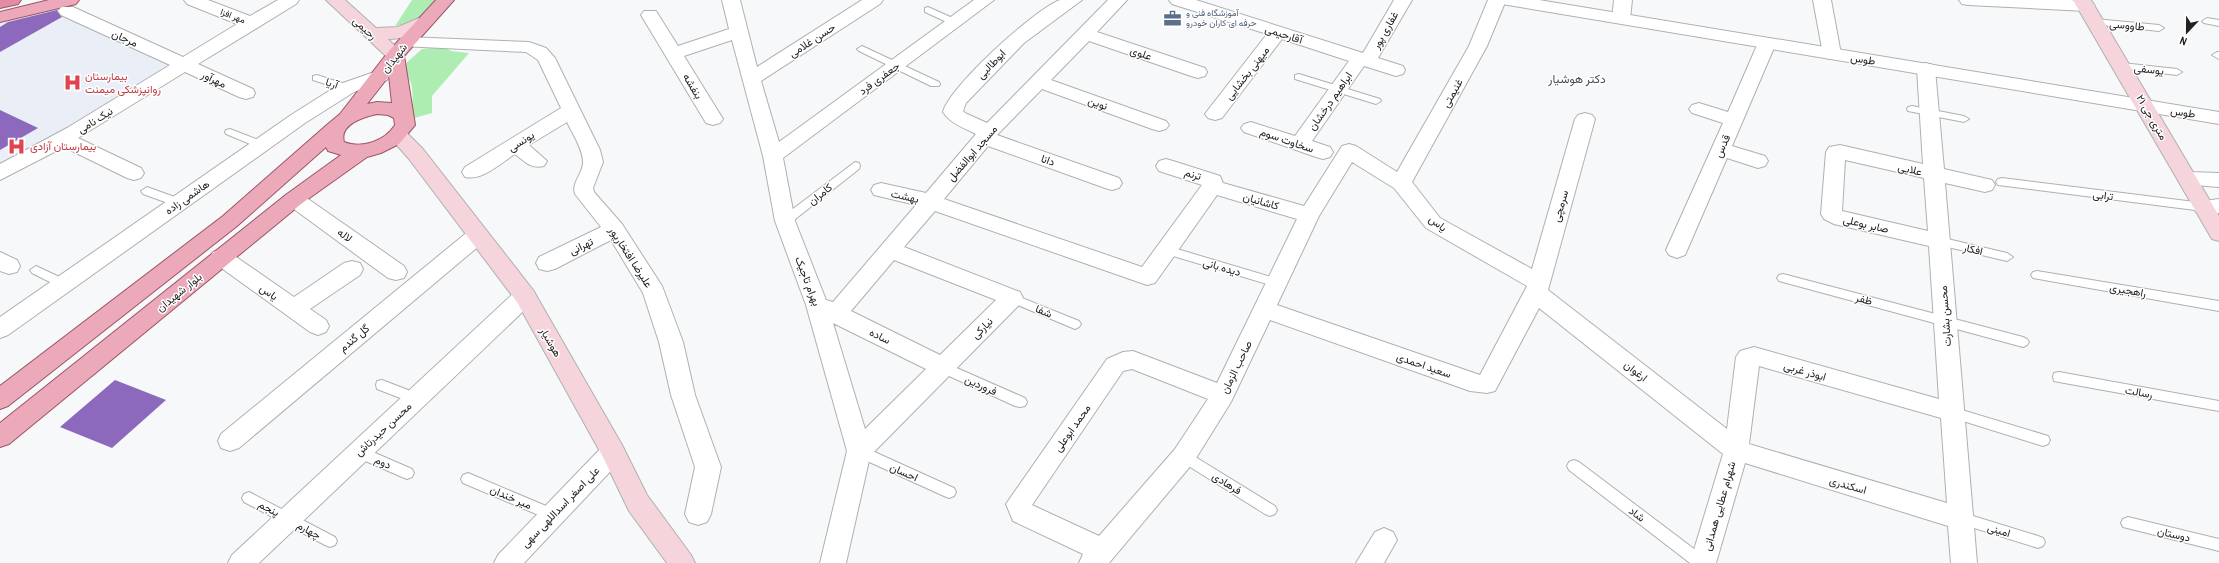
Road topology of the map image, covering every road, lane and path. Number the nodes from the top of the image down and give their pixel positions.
1 (12, 0) edge
2 (194, 0) edge
3 (290, 0) edge
4 (335, 0) edge
5 (445, 0) edge
6 (731, 0) edge
7 (874, 0) edge
8 (985, 0) edge
9 (1073, 0) edge
10 (1118, 0) edge
11 (1178, 0) edge
12 (1403, 0) edge
13 (1497, 0) edge
14 (1508, 0) edge
15 (1623, 0) edge
16 (1822, 0) edge
17 (1968, 0) edge
18 (0, 3) edge
19 (2084, 3) edge
20 (68, 6) edge
21 (928, 10) dead end
22 (650, 15) dead end
23 (0, 17) edge
24 (1621, 19) junction
25 (2207, 21) dead end
26 (251, 22) junction
27 (425, 22) junction
28 (954, 22) junction
29 (2095, 22) junction
30 (2219, 23) edge
31 (2159, 28) dead end
32 (738, 32) junction
33 (1278, 32) junction
34 (370, 33) junction
35 (1084, 33) junction
36 (1767, 43) junction
37 (401, 49) junction
38 (862, 49) dead end
39 (673, 54) junction
40 (1832, 54) junction
41 (1363, 59) junction
42 (183, 64) junction
43 (896, 65) junction
44 (2122, 66) junction
45 (1926, 69) junction
46 (1396, 70) dead end
47 (1198, 72) dead end
48 (2177, 72) dead end
49 (380, 76) junction
50 (1299, 77) dead end
51 (317, 78) dead end
52 (751, 79) junction
53 (1037, 81) junction
54 (934, 84) dead end
55 (347, 88) junction
56 (1340, 89) junction
57 (246, 93) dead end
58 (1376, 101) dead end
59 (2146, 106) junction
60 (1699, 109) dead end
61 (1920, 110) junction
62 (570, 111) junction
63 (1216, 114) dead end
64 (2219, 118) edge
65 (713, 119) dead end
66 (1585, 119) dead end
67 (1964, 119) dead end
68 (1734, 120) junction
69 (341, 124) junction
70 (400, 125) junction
71 (1159, 125) dead end
72 (1251, 128) dead end
73 (230, 132) dead end
74 (987, 134) junction
75 (64, 139) junction
76 (1300, 144) junction
77 (262, 145) junction
78 (516, 145) junction
79 (1721, 149) junction
80 (361, 151) junction
81 (1349, 151) joint
82 (1323, 152) dead end
83 (1836, 152) joint
84 (773, 156) junction
85 (536, 161) dead end
86 (1758, 161) dead end
87 (855, 166) dead end
88 (1166, 166) dead end
89 (472, 172) dead end
90 (0, 173) edge
91 (134, 173) dead end
92 (1934, 174) junction
93 (2188, 179) junction
94 (2219, 180) edge
95 (1112, 183) dead end
96 (1401, 183) junction
97 (1993, 184) joint
98 (1212, 187) junction
99 (881, 190) dead end
100 (147, 191) dead end
101 (294, 198) junction
102 (929, 201) junction
103 (179, 203) junction
104 (2211, 206) edge
105 (1309, 215) junction
106 (785, 221) junction
107 (615, 230) junction
108 (2219, 234) edge
109 (478, 235) junction
110 (1939, 241) junction
111 (890, 250) junction
112 (1167, 250) junction
113 (1677, 250) dead end
114 (221, 257) junction
115 (2007, 257) dead end
116 (546, 263) dead end
117 (352, 269) dead end
118 (36, 270) dead end
119 (396, 272) dead end
120 (2037, 275) dead end
121 (1783, 278) dead end
122 (1277, 283) junction
123 (64, 284) junction
124 (1537, 287) junction
125 (524, 296) junction
126 (1012, 298) junction
127 (2219, 306) edge
128 (294, 309) junction
129 (1264, 309) junction
130 (826, 310) junction
131 (1945, 320) junction
132 (1075, 324) dead end
133 (318, 326) dead end
134 (0, 329) edge
135 (2023, 342) dead end
136 (943, 367) junction
137 (2058, 377) dead end
138 (382, 385) dead end
139 (3, 392) edge
140 (1223, 395) junction
141 (416, 398) junction
142 (1020, 402) dead end
143 (2219, 406) edge
144 (1952, 412) junction
145 (0, 437) edge
146 (2043, 440) dead end
147 (230, 441) dead end
148 (1736, 450) junction
149 (359, 452) junction
150 (614, 452) junction
151 (859, 452) junction
152 (1184, 456) junction
153 (1574, 466) dead end
154 (407, 473) dead end
155 (468, 479) dead end
156 (949, 492) dead end
157 (249, 498) dead end
158 (1270, 510) dead end
159 (698, 514) dead end
160 (553, 515) junction
161 (1960, 518) junction
162 (288, 519) junction
163 (2128, 523) dead end
164 (1384, 540) dead end
165 (330, 541) dead end
166 (2038, 542) dead end
167 (2219, 545) edge
168 (1098, 556) edge
169 (241, 563) edge
170 (507, 563) edge
171 (682, 563) edge
172 (833, 563) edge
173 (1369, 563) edge
174 (1702, 563) edge
175 (1964, 563) edge

1 - 18 highway
2 - 26 street, مهر افزا
3 - 26 street, نیک نامی
4 - 34 main road, رحیمی
5 - 27 main road, شهیدان
6 - 32 street, بهرام تاجیک
7 - 52 street, حسن غلامی
8 - 28 street, جعفری فرد
9 - 74 street, ابوطالبی
10 - 35 street, مسجد ابوالفضل
11 - 33 street, آقارحیمی
12 - 41 street, غفاری پور
13 - 96 street, غنیمتی
14 - 24 street, طوس
15 - 24 street
16 - 40 street
17 - 19 street
19 - 29 main road, ۲۱ متری جی
20 - 23 main road
20 - 42 street, مرجان
21 - 28 lane
22 - 39 street, بنفشه
24 - 36 street, طوس
25 - 30 lane
26 - 42 street, نیک نامی
27 - 34 main road
27 - 37 main road, شهیدان
28 - 43 street, جعفری فرد
29 - 31 lane, طاووسی
29 - 44 main road, ۲۱ متری جی
32 - 39 street
32 - 52 street, بهرام تاجیک
33 - 41 street, آقارحیمی
33 - 63 street, میهنی بخشایی
34 - 37 main road, رحیمی
35 - 47 street, علوی
35 - 53 street, مسجد ابوالفضل
36 - 40 street, طوس
36 - 68 street, قدس
37 - 49 main road, شهیدان
37 - 62 street, علیرضا افتخارپور
37 - 70 main road
38 - 43 lane
39 - 65 street, بنفشه
40 - 45 street, طوس
41 - 46 street, آقارحیمی
41 - 56 street, ابراهیم درخشان
42 - 57 street, مهرآور
42 - 75 street, نیک نامی
43 - 54 lane
43 - 84 street, جعفری فرد
44 - 48 lane, یوسفی
44 - 59 main road, ۲۱ متری جی
45 - 59 street, طوس
45 - 61 street, محسن بشارت
49 - 55 street, هاشمی زاده
49 - 69 main road, شهیدان
50 - 56 lane
51 - 55 lane, آریا
52 - 84 street, بهرام تاجیک
53 - 71 street, نوین
53 - 74 street, مسجد ابوالفضل
55 - 77 street, هاشمی زاده
56 - 58 lane
56 - 76 street, ابراهیم درخشان
59 - 64 street, طوس
59 - 93 main road, ۲۱ متری جی
60 - 68 street
61 - 67 lane
61 - 92 street, محسن بشارت
62 - 78 street, یونسی
62 - 107 street, علیرضا افتخارپور
66 - 124 street, سرمچی
68 - 79 street, قدس
69 - 70 main road
69 - 80 main road
69 - 139 main road
70 - 80 main road
70 - 109 main road, هوشیار
72 - 76 street, سخاوت سوم
73 - 77 lane
74 - 95 street, دانا
74 - 102 street, مسجد ابوالفضل
75 - 90 street, نیک نامی
75 - 91 street
76 - 82 street, سخاوت سوم
77 - 103 street, هاشمی زاده
78 - 85 street
78 - 89 street, یونسی
79 - 86 street
79 - 113 street, قدس
80 - 101 main road, بلوار شهیدان
81 - 96 street, یاس
81 - 105 street, صاحب الزمان
83 - 92 street, علایی
83 - 110 street, صابر بوعلی
84 - 106 street, بهرام تاجیک
87 - 106 lane, کامران
88 - 98 street, ترنم
92 - 97 street, علایی
92 - 110 street, محسن بشارت
93 - 94 street
93 - 104 main road, ۲۱ متری جی
96 - 124 street, یاس
97 - 104 lane, ترابی
98 - 105 street, کاشانیان
98 - 112 street
99 - 102 street, بهشت
100 - 103 lane
101 - 114 main road, بلوار شهیدان
101 - 119 street, لاله
102 - 111 street, مسجد ابوالفضل
102 - 112 street
103 - 123 street, هاشمی زاده
104 - 108 main road, ۲۱ متری جی
105 - 122 street, صاحب الزمان
106 - 130 street, بهرام تاجیک
107 - 116 street, تهرانی
107 - 159 street, علیرضا افتخارپور
109 - 125 main road, هوشیار
109 - 147 street, گل گندم
110 - 115 lane, افکار
110 - 131 street, محسن بشارت
111 - 126 street
111 - 130 street, مسجد ابوالفضل
112 - 122 lane, دیده بانی
114 - 128 street, یاس
114 - 145 main road, بلوار شهیدان
117 - 128 street
118 - 123 lane
120 - 127 lane, راهجيری
121 - 131 lane, ظفر
122 - 129 street, صاحب الزمان
123 - 134 street, هاشمی زاده
124 - 129 street, سعید احمدی
124 - 148 street, ارغوان
125 - 141 street, محسن حیدرتاش
125 - 150 main road, هوشیار
126 - 132 lane, شفا
126 - 136 street, نیارکی
128 - 133 street, یاس
129 - 140 street, صاحب الزمان
130 - 136 street, ساده
130 - 151 street, بهرام تاجیک
131 - 135 lane, ظفر
131 - 144 street, محسن بشارت
136 - 142 lane, فروردین
136 - 151 street, نیارکی
137 - 143 lane, رسالت
138 - 141 lane
140 - 152 street, صاحب الزمان
140 - 168 street, محمد ابوعلی
141 - 149 street, محسن حیدرتاش
144 - 146 lane
144 - 148 street, ابوذر غربی
144 - 161 street, محسن بشارت
148 - 161 street, اسکندری
148 - 174 street, شهرام عطایی همدانی
149 - 154 lane, دوم
149 - 162 street, محسن حیدرتاش
150 - 160 street, علی اصغر اسداللهی سهی
150 - 171 main road, هوشیار
151 - 156 lane, احسان
151 - 172 street, بهرام تاجیک
152 - 158 lane, فرهادی
152 - 168 street, صاحب الزمان
153 - 174 lane, شاد
155 - 160 lane, میر خندان
157 - 162 lane, پنجم
160 - 170 street, علی اصغر اسداللهی سهی
161 - 166 lane, امینی
161 - 175 street, محسن بشارت
162 - 165 lane, چهارم
162 - 169 street, محسن حیدرتاش
163 - 167 lane, دوستان
164 - 173 street

